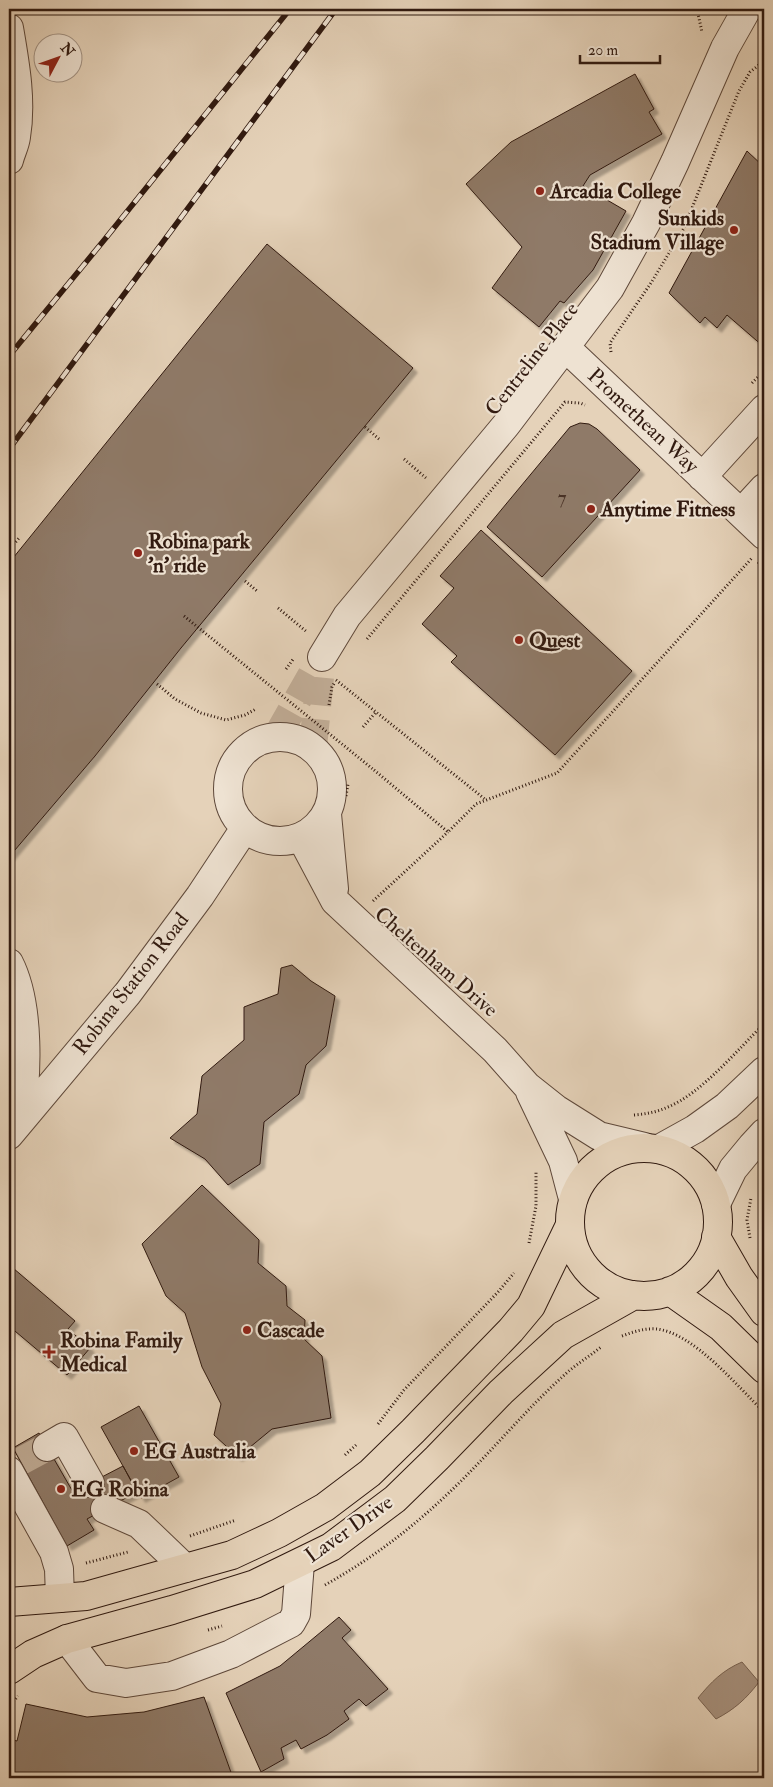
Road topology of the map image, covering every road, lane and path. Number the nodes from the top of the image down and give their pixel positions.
1 (697, 9) edge
2 (747, 9) edge
3 (9, 28) edge
4 (702, 34) dead end
5 (764, 61) edge
6 (12, 67) edge
7 (9, 160) edge
8 (566, 348) junction
9 (612, 356) dead end
10 (764, 371) edge
11 (755, 399) edge
12 (565, 402) dead end
13 (365, 427) dead end
14 (379, 439) dead end
15 (404, 459) dead end
16 (702, 477) junction
17 (432, 483) dead end
18 (764, 488) edge
19 (741, 513) junction
20 (19, 538) dead end
21 (758, 546) edge
22 (9, 550) edge
23 (245, 581) dead end
24 (257, 591) dead end
25 (278, 608) dead end
26 (184, 616) dead end
27 (365, 641) dead end
28 (318, 655) junction
29 (286, 670) dead end
30 (336, 680) junction
31 (157, 684) dead end
32 (330, 705) dead end
33 (256, 709) dead end
34 (376, 712) junction
35 (363, 727) dead end
36 (348, 784) dead end
37 (486, 800) junction
38 (336, 807) junction
39 (245, 828) junction
40 (448, 832) junction
41 (301, 838) junction
42 (335, 900) junction
43 (370, 904) dead end
44 (9, 963) edge
45 (764, 1024) edge
46 (9, 1027) edge
47 (25, 1051) junction
48 (764, 1070) edge
49 (527, 1086) junction
50 (627, 1115) dead end
51 (14, 1128) edge
52 (764, 1133) edge
53 (556, 1147) junction
54 (652, 1148) junction
55 (752, 1194) dead end
56 (716, 1204) junction
57 (571, 1212) junction
58 (747, 1220) dead end
59 (716, 1238) junction
60 (528, 1247) dead end
61 (517, 1268) dead end
62 (670, 1291) junction
63 (634, 1295) junction
64 (764, 1312) edge
65 (644, 1329) dead end
66 (764, 1369) edge
67 (764, 1412) edge
68 (376, 1428) dead end
69 (361, 1441) dead end
70 (47, 1447) tunnel mouth
71 (339, 1460) dead end
72 (13, 1467) edge
73 (90, 1483) dead end
74 (105, 1509) dead end
75 (240, 1519) dead end
76 (159, 1544) junction
77 (300, 1563) junction
78 (185, 1568) junction
79 (59, 1569) junction
80 (60, 1598) junction
81 (9, 1602) edge
82 (67, 1640) junction
83 (9, 1670) edge

1 - 4 path
2 - 8 street, Centreline Place
3 - 6 street
5 - 9 path
6 - 7 street
8 - 16 street, Promethean Way
8 - 28 street, Centreline Place
10 - 11 path
11 - 16 street
12 - 27 path
13 - 14 path
15 - 17 path
16 - 19 street, Promethean Way
18 - 19 street
19 - 21 street, Promethean Way
20 - 22 path
21 - 37 path
23 - 24 path
25 - 28 path
26 - 40 path, bridge
28 - 29 path
28 - 30 path
30 - 32 path
30 - 34 path
31 - 33 path
34 - 35 path
34 - 37 path
36 - 38 path
37 - 40 path
38 - 39 street
38 - 41 street
38 - 42 street
39 - 41 street
39 - 51 street, Robina Station Road
40 - 43 path
41 - 42 street, Cheltenham Drive
42 - 49 street, Cheltenham Drive
44 - 47 street
45 - 50 path
46 - 47 street
47 - 51 street
48 - 54 street
49 - 53 street, Cheltenham Drive
49 - 54 street, Cheltenham Drive
52 - 56 street
53 - 57 street, Cheltenham Drive
53 - 60 path
54 - 56 main road
54 - 57 main road
55 - 58 path
56 - 59 main road
57 - 63 main road
57 - 78 main road, Laver Drive
59 - 62 main road
59 - 64 main road
61 - 68 path
62 - 63 main road
62 - 66 main road
63 - 77 main road, Laver Drive
65 - 67 path
69 - 71 path
70 - 73 street
72 - 79 street
74 - 76 street
75 - 76 path
76 - 78 street
76 - 79 path
77 - 82 main road, Laver Drive
77 - 82 street
78 - 80 main road, Laver Drive
79 - 80 street
80 - 81 main road, Laver Drive
82 - 83 main road, Laver Drive

